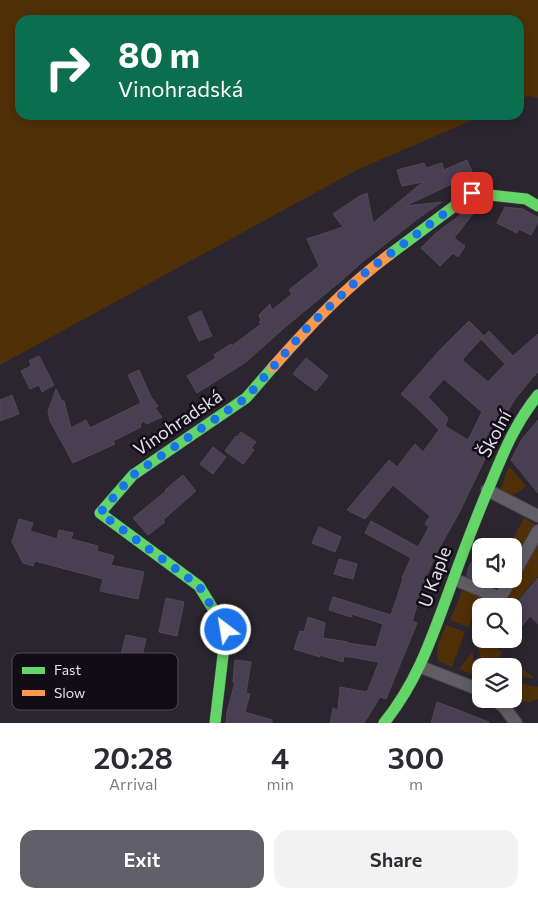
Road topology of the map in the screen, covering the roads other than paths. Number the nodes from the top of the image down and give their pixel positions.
1 (538, 206) edge
2 (538, 395) edge
3 (487, 490) junction
4 (538, 516) edge
5 (538, 531) edge
6 (522, 559) edge
7 (461, 582) dead end
8 (490, 598) edge
9 (421, 666) junction
10 (472, 687) edge
11 (505, 708) edge
12 (215, 723) edge
13 (384, 723) edge
14 (516, 723) edge

1 - 12 street, Vinohradská
2 - 3 street, Školní
3 - 4 street
3 - 9 street, U Kaple
5 - 6 street
7 - 8 street, U Kaple
9 - 10 street
9 - 13 street, U Kaple
11 - 14 street

